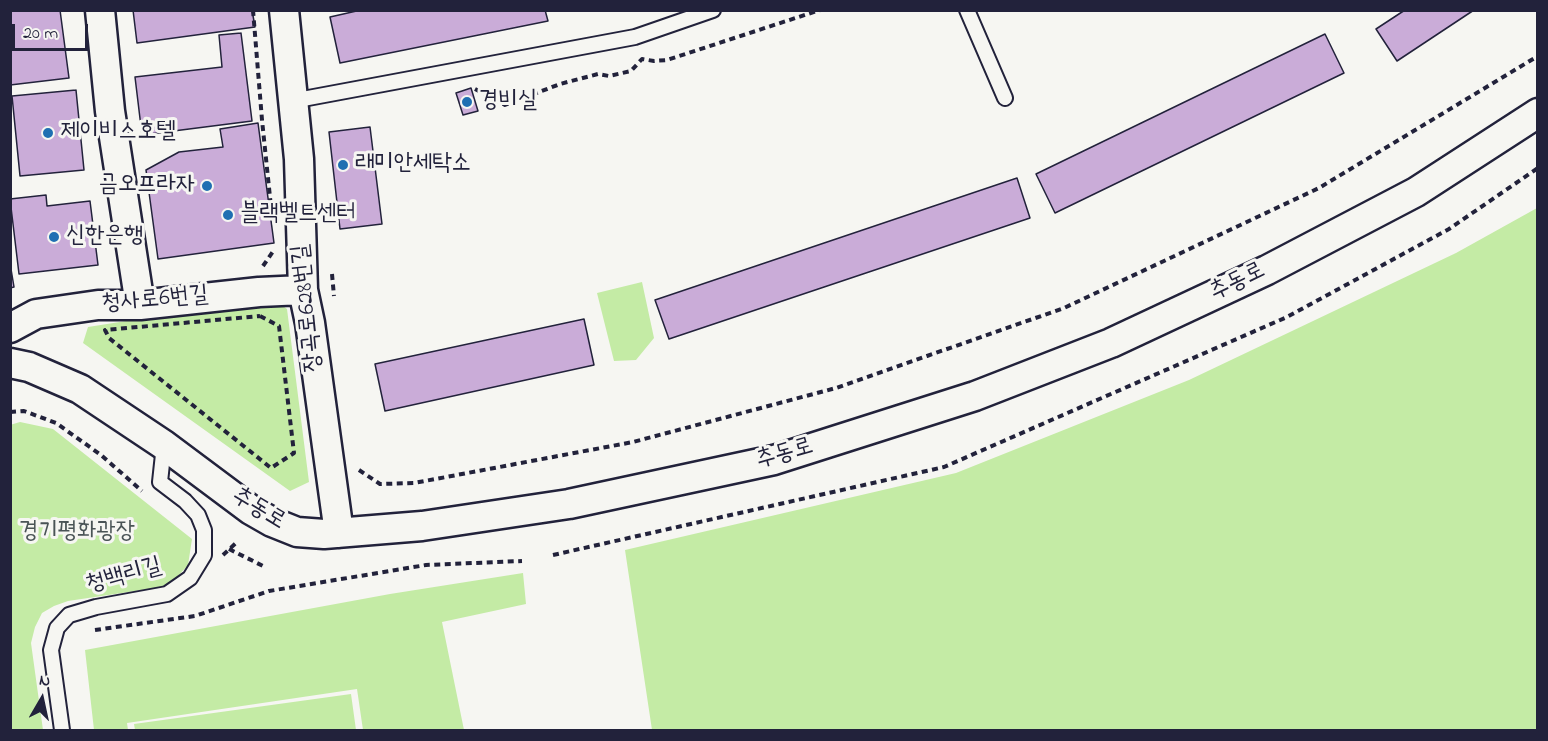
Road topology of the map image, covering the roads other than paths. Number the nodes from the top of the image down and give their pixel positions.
1 (100, 10) edge
2 (284, 10) edge
3 (713, 10) edge
4 (967, 10) edge
5 (1005, 98) dead end
6 (292, 101) junction
7 (1538, 113) edge
8 (303, 290) junction
9 (140, 305) junction
10 (10, 328) edge
11 (10, 363) edge
12 (164, 445) junction
13 (339, 533) junction
14 (62, 730) edge

1 - 9 street
2 - 6 street, 장곡로628번길
3 - 6 lane
4 - 5 lane
6 - 8 street, 장곡로628번길
7 - 13 street, 추동로
8 - 9 street, 청사로6번길
8 - 13 street, 장곡로628번길
9 - 10 street, 청사로6번길
11 - 12 street, 추동로
12 - 13 street, 추동로
12 - 14 lane, 청백리길

